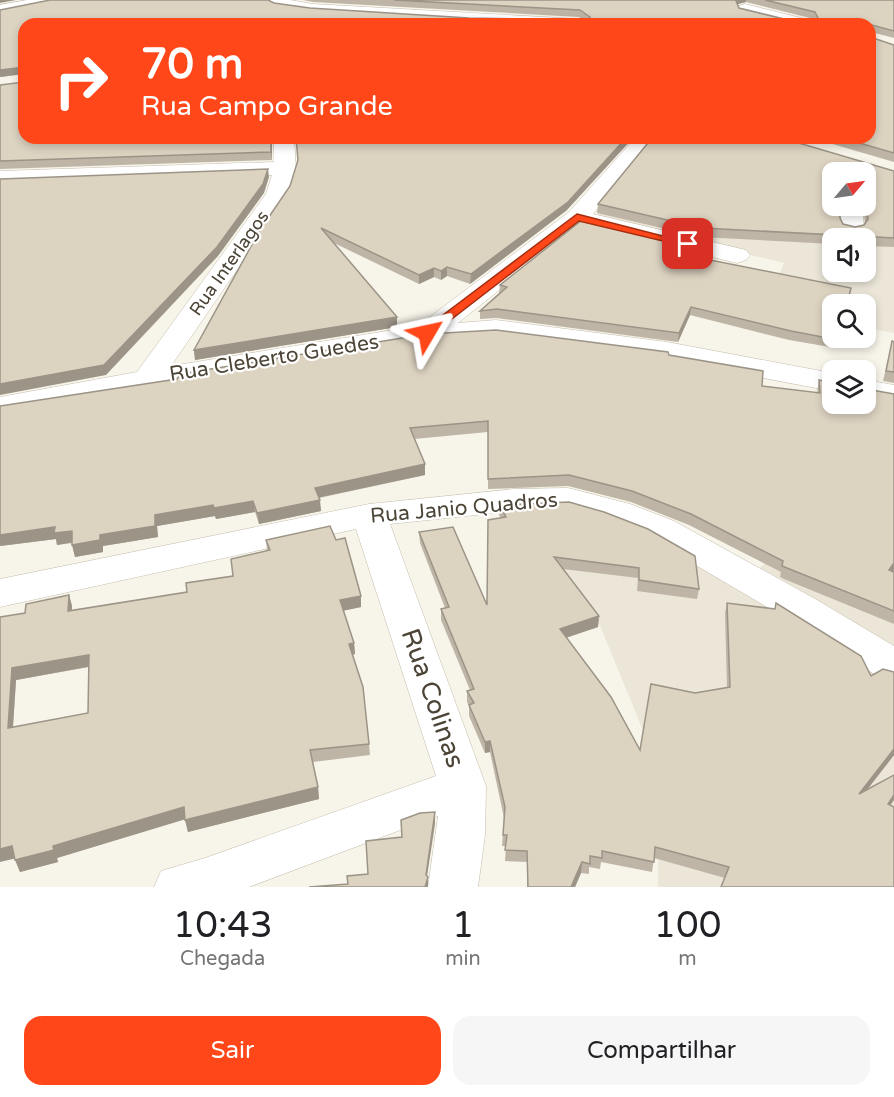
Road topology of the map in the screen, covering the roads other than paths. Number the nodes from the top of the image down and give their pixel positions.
1 (51, 0) edge
2 (265, 0) edge
3 (408, 7) edge
4 (0, 10) edge
5 (745, 11) edge
6 (519, 18) edge
7 (778, 18) edge
8 (284, 144) edge
9 (641, 144) edge
10 (285, 168) junction
11 (0, 178) edge
12 (577, 217) junction
13 (737, 255) dead end
14 (427, 333) junction
15 (147, 379) junction
16 (822, 380) edge
17 (876, 390) edge
18 (894, 394) edge
19 (0, 406) edge
20 (369, 514) junction
21 (0, 593) edge
22 (894, 666) edge
23 (463, 786) junction
24 (179, 887) edge
25 (453, 887) edge

1 - 4 street
2 - 3 street
3 - 6 street
5 - 7 street
8 - 10 street, Rua Interlagos
9 - 12 street
10 - 11 street
10 - 15 street, Rua Interlagos
12 - 13 street
12 - 14 street
14 - 15 street, Rua Cleberto Guedes
14 - 16 street, Rua Cleberto Guedes
15 - 19 street, Rua Cleberto Guedes
17 - 18 street
20 - 21 street, Rua Janio Quadros
20 - 22 street, Rua Janio Quadros
20 - 23 street, Rua Colinas
23 - 24 street
23 - 25 street, Rua Colinas

